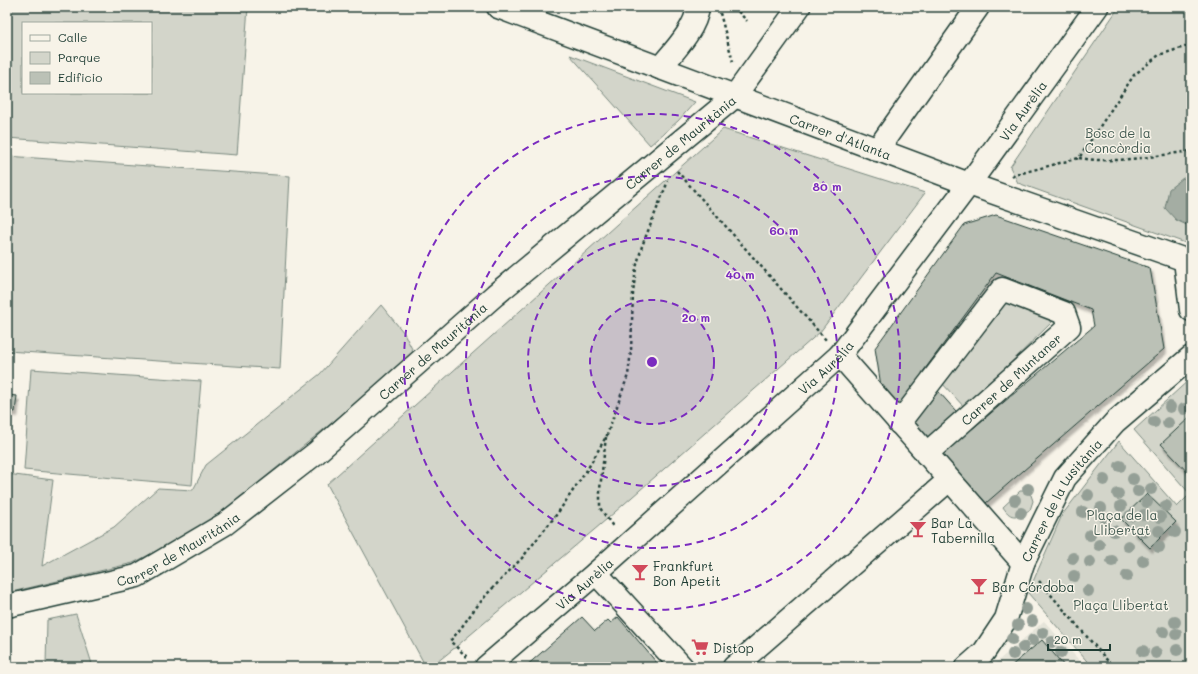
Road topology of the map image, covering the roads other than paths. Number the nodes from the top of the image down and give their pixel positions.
1 (498, 7) edge
2 (698, 7) edge
3 (799, 7) edge
4 (978, 7) edge
5 (1098, 7) edge
6 (660, 68) junction
7 (734, 96) junction
8 (877, 150) junction
9 (969, 184) junction
10 (1188, 261) edge
11 (1191, 310) edge
12 (840, 355) junction
13 (1191, 357) edge
14 (899, 423) junction
15 (926, 454) junction
16 (949, 480) junction
17 (1023, 563) junction
18 (596, 572) junction
19 (7, 606) edge
20 (674, 664) edge
21 (486, 667) edge
22 (734, 667) edge
23 (967, 667) edge

1 - 6 street, Carrer d'Atlanta
2 - 6 street
3 - 7 street, Carrer de Mauritània
4 - 8 street
5 - 9 street, Via Aurèlia
6 - 7 street, Carrer d'Atlanta
7 - 8 street, Carrer d'Atlanta
7 - 19 street, Carrer de Mauritània
8 - 9 street, Carrer d'Atlanta
9 - 10 street, Carrer d'Atlanta
9 - 12 street, Via Aurèlia
10 - 11 street, Carrer d'Atlanta
12 - 14 street
12 - 18 street, Via Aurèlia
13 - 17 street, Carrer de la Lusitània
14 - 15 street
14 - 15 street, Carrer de Muntaner
15 - 16 street
16 - 17 street
16 - 22 street
17 - 23 street, Carrer de la Lusitània
18 - 20 street
18 - 21 street, Via Aurèlia

